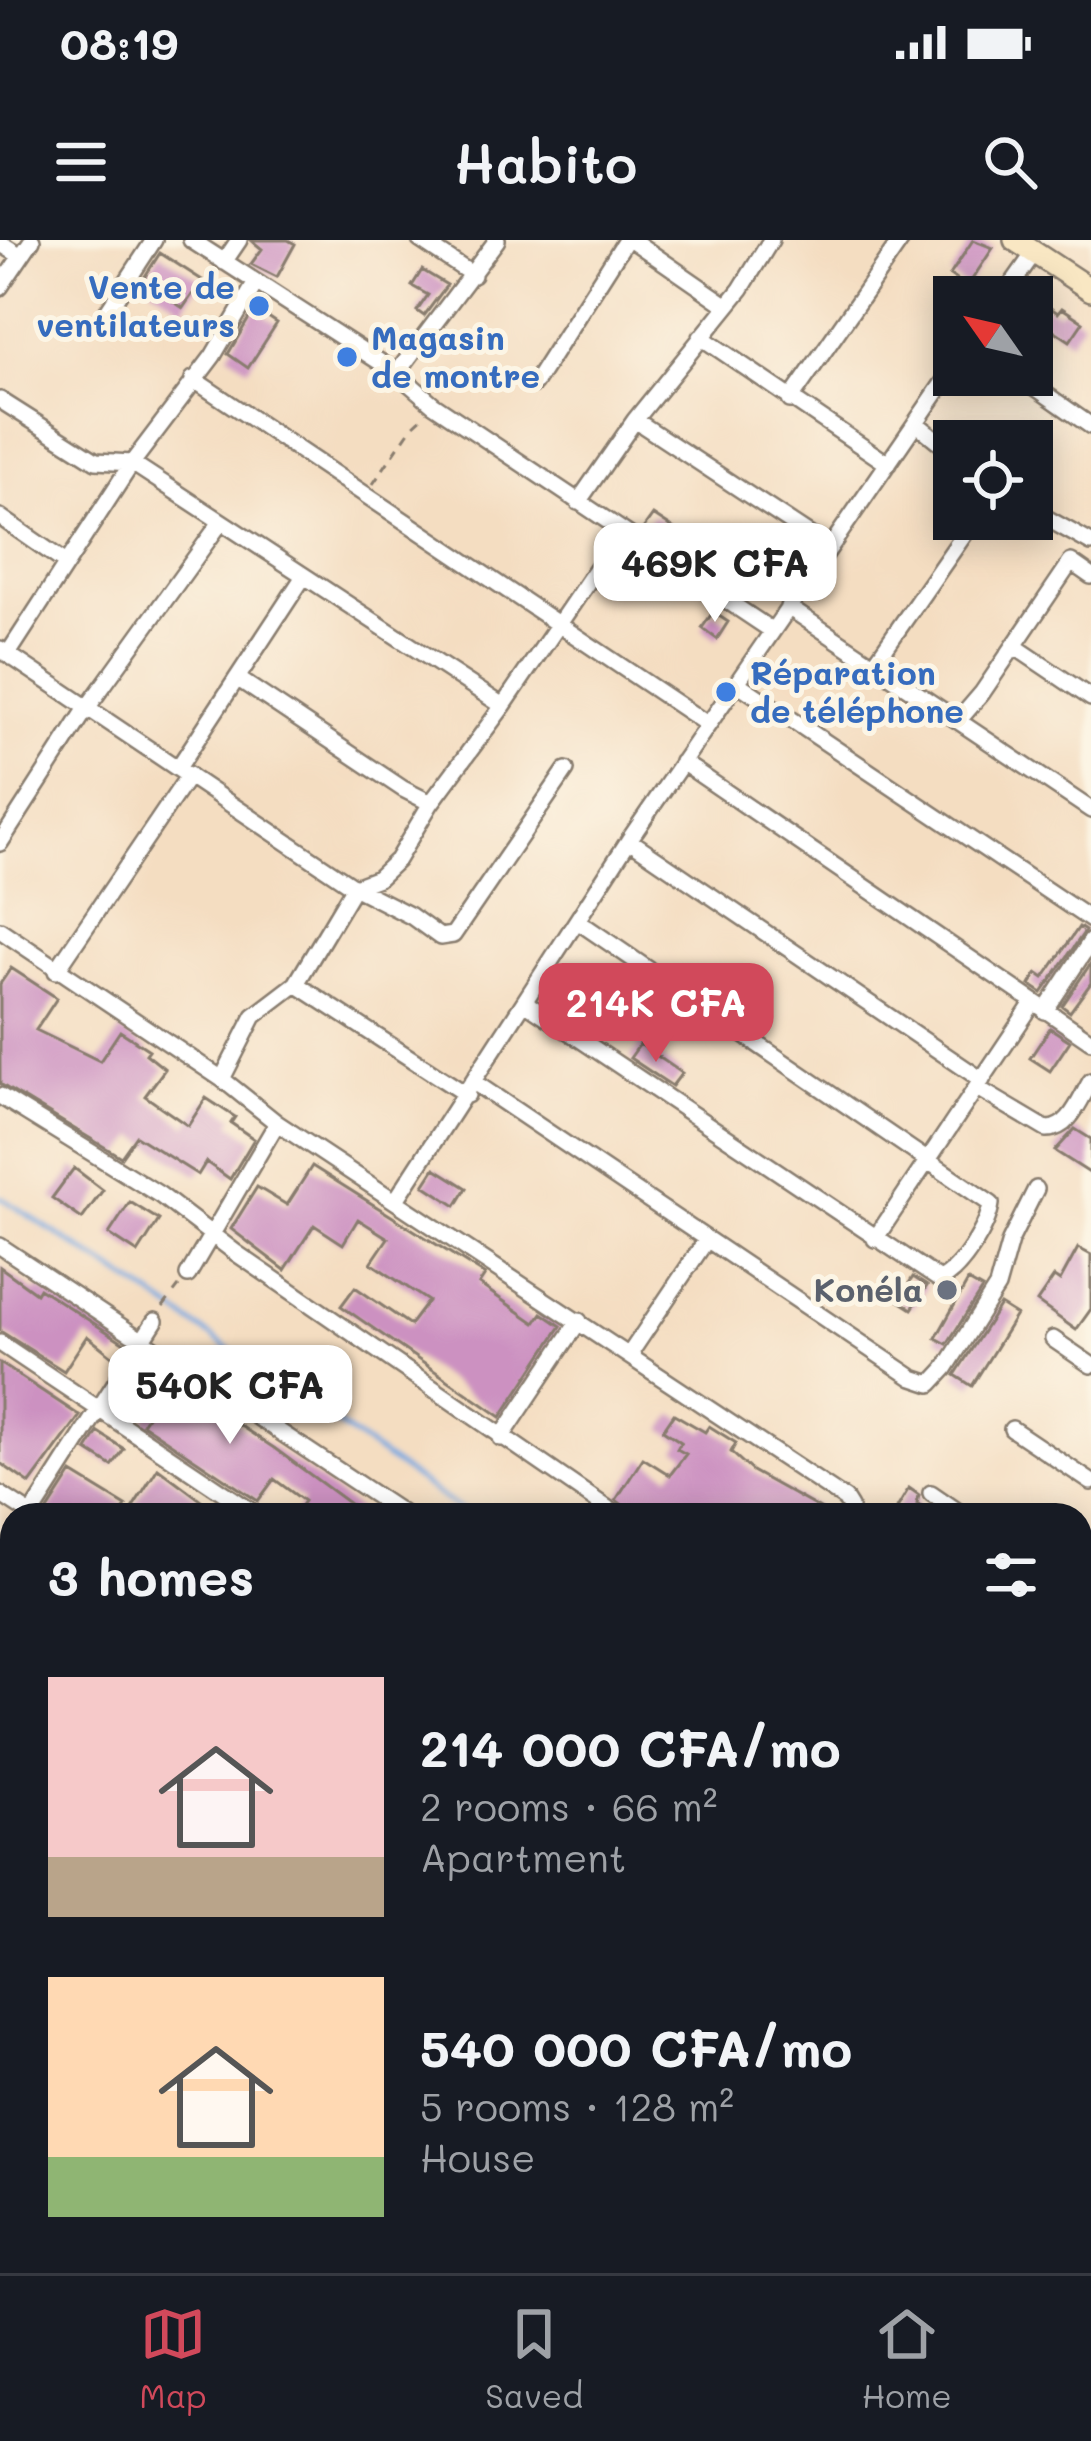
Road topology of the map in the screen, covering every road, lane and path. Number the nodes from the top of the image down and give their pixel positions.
1 (32, 240) edge
2 (154, 240) edge
3 (191, 240) edge
4 (239, 240) edge
5 (420, 240) edge
6 (497, 240) edge
7 (629, 240) edge
8 (771, 240) edge
9 (901, 240) edge
10 (0, 243) edge
11 (1024, 246) edge
12 (21, 256) junction
13 (224, 262) junction
14 (473, 275) junction
15 (1012, 276) edge
16 (255, 284) junction
17 (0, 287) edge
18 (1091, 290) edge
19 (726, 305) junction
20 (103, 318) dead end
21 (701, 337) junction
22 (397, 373) junction
23 (193, 379) junction
24 (534, 385) dead end
25 (934, 396) edge
26 (1048, 396) edge
27 (0, 400) edge
28 (790, 400) junction
29 (433, 404) junction
30 (635, 420) junction
31 (916, 423) junction
32 (1091, 426) edge
33 (933, 437) edge
34 (132, 463) junction
35 (888, 464) junction
36 (365, 495) junction
37 (578, 502) junction
38 (0, 517) edge
39 (221, 522) junction
40 (1053, 522) edge
41 (621, 533) junction
42 (960, 540) edge
43 (1088, 542) edge
44 (828, 547) junction
45 (1071, 562) junction
46 (66, 563) junction
47 (304, 576) junction
48 (1091, 576) edge
49 (788, 607) junction
50 (558, 624) junction
51 (771, 630) junction
52 (1014, 646) junction
53 (4, 652) edge
54 (874, 664) junction
55 (237, 678) junction
56 (737, 683) junction
57 (1091, 698) edge
58 (503, 706) junction
59 (87, 708) junction
60 (958, 721) junction
61 (707, 724) junction
62 (682, 762) junction
63 (566, 770) dead end
64 (183, 772) junction
65 (431, 803) junction
66 (1091, 810) edge
67 (628, 840) junction
68 (0, 843) edge
69 (354, 886) junction
70 (1091, 920) edge
71 (579, 922) junction
72 (0, 930) edge
73 (1091, 940) edge
74 (56, 970) junction
75 (296, 984) junction
76 (526, 1003) junction
77 (1039, 1007) junction
78 (1091, 1041) edge
79 (222, 1079) junction
80 (1091, 1081) edge
81 (979, 1084) junction
82 (471, 1089) junction
83 (0, 1096) edge
84 (278, 1123) junction
85 (928, 1159) junction
86 (1036, 1189) dead end
87 (396, 1200) junction
88 (210, 1234) junction
89 (707, 1239) junction
90 (875, 1239) junction
91 (0, 1246) edge
92 (188, 1276) dead end
93 (171, 1296) dead end
94 (157, 1317) joint
95 (579, 1322) junction
96 (1053, 1339) dead end
97 (143, 1342) junction
98 (0, 1343) edge
99 (629, 1355) junction
100 (1091, 1365) edge
101 (101, 1410) junction
102 (1012, 1429) dead end
103 (501, 1438) junction
104 (1091, 1482) edge
105 (931, 1493) dead end
106 (40, 1503) edge
107 (239, 1503) edge
108 (387, 1503) edge
109 (599, 1503) edge
110 (847, 1503) edge
111 (946, 1503) edge

1 - 12 street
2 - 20 street
3 - 13 street
4 - 13 street
5 - 14 street
6 - 14 street
7 - 19 street
7 - 24 street
8 - 19 street
9 - 28 street
10 - 12 street
11 - 15 street
11 - 18 street
12 - 17 street
13 - 16 street
14 - 22 street
16 - 22 street
16 - 23 street
19 - 21 street
21 - 28 street
21 - 30 street
22 - 29 street
23 - 34 street
23 - 36 street
25 - 31 street
26 - 32 street
27 - 34 street
28 - 35 street
29 - 36 path
29 - 37 street
30 - 37 street
30 - 44 street
31 - 33 street
31 - 35 street
34 - 39 street
34 - 46 street
35 - 44 street
36 - 50 street
37 - 41 street
38 - 46 street
39 - 47 street
39 - 59 street
40 - 43 street
41 - 50 street
41 - 51 street
42 - 54 street
43 - 45 street
44 - 49 street
45 - 48 street
45 - 52 street
46 - 53 street
47 - 55 street
47 - 58 street
49 - 51 street
49 - 54 street
50 - 58 street
50 - 61 street
51 - 56 street
52 - 57 street
52 - 60 street
53 - 59 street
54 - 60 street
55 - 64 street
55 - 65 street
56 - 61 street
56 - 70 street
58 - 65 street
59 - 64 street
59 - 68 street
60 - 66 street
61 - 62 street
62 - 67 street
62 - 77 street
63 - 69 street
64 - 69 street
64 - 74 street
65 - 69 street
67 - 71 street
67 - 81 street
69 - 75 street
71 - 76 street
71 - 85 street
72 - 74 street
73 - 77 street
74 - 79 street
75 - 79 street
75 - 82 street
76 - 82 street
76 - 90 street
77 - 78 street
77 - 81 street
79 - 84 street
80 - 81 street
81 - 85 street
82 - 87 street
82 - 89 street
83 - 88 street
84 - 87 street
84 - 88 street
85 - 90 street
85 - 90 street
86 - 89 street
87 - 95 street
88 - 92 street
88 - 103 street
89 - 99 street
91 - 97 street
93 - 94 path
94 - 97 street
95 - 99 street
95 - 103 street
96 - 100 street
97 - 101 street
97 - 108 street
98 - 101 street
99 - 110 street
101 - 106 street
101 - 107 street
102 - 104 street
103 - 109 street
105 - 111 street

